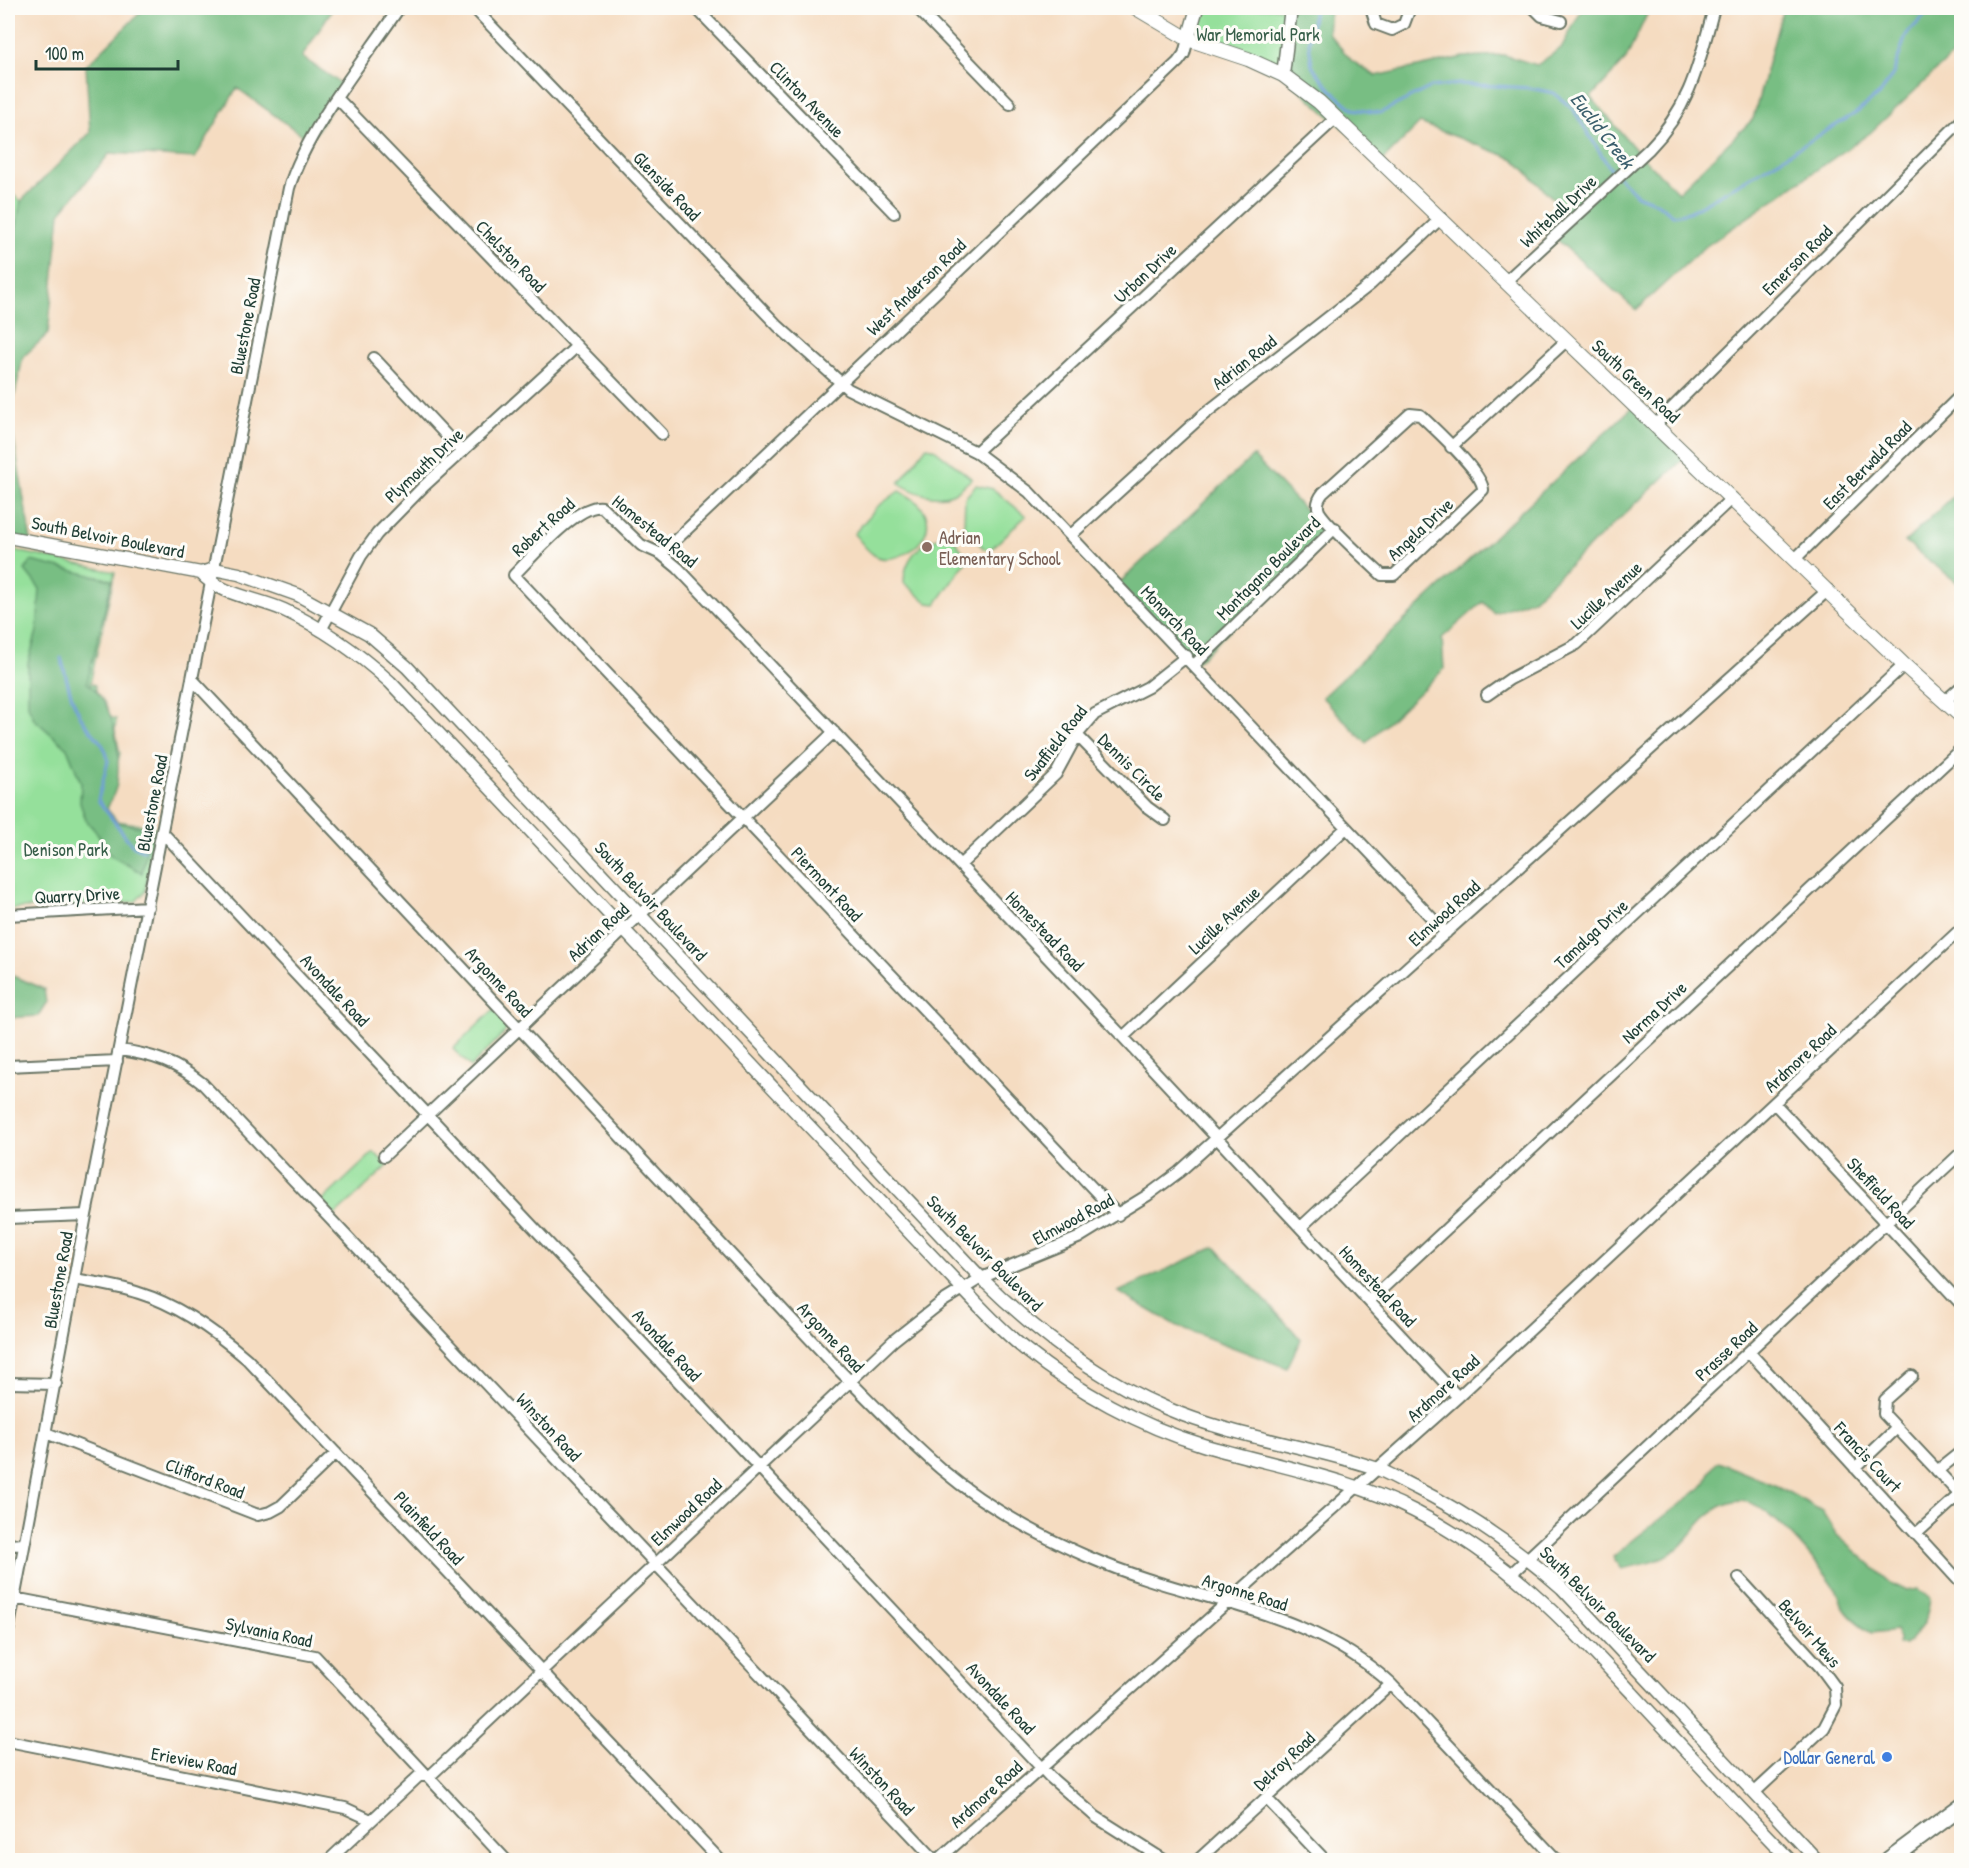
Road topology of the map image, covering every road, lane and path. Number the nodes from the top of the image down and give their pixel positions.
1 (399, 8) edge
2 (474, 8) edge
3 (696, 8) edge
4 (917, 8) edge
5 (1136, 8) edge
6 (1197, 8) edge
7 (1291, 8) edge
8 (1371, 8) edge
9 (1410, 8) edge
10 (1534, 8) edge
11 (1714, 8) edge
12 (1561, 21) dead end
13 (1188, 39) junction
14 (1283, 75) junction
15 (338, 99) junction
16 (1010, 104) dead end
17 (1336, 118) junction
18 (1962, 120) edge
19 (894, 213) dead end
20 (1440, 219) junction
21 (1505, 282) junction
22 (1566, 341) junction
23 (576, 347) junction
24 (374, 358) dead end
25 (840, 383) junction
26 (1962, 394) edge
27 (1656, 424) junction
28 (662, 434) dead end
29 (1451, 447) junction
30 (462, 452) junction
31 (976, 452) junction
32 (1732, 498) junction
33 (595, 506) joint
34 (1335, 528) junction
35 (1071, 535) junction
36 (8, 537) edge
37 (661, 554) junction
38 (1795, 559) junction
39 (214, 569) junction
40 (201, 573) junction
41 (514, 574) joint
42 (211, 584) junction
43 (1828, 590) junction
44 (330, 611) junction
45 (321, 630) junction
46 (1190, 661) junction
47 (1904, 665) junction
48 (192, 679) junction
49 (1962, 686) edge
50 (1487, 695) dead end
51 (1945, 701) junction
52 (1962, 717) edge
53 (834, 732) junction
54 (1077, 735) junction
55 (1962, 748) edge
56 (742, 818) junction
57 (1165, 820) dead end
58 (1346, 828) junction
59 (163, 832) junction
60 (960, 865) junction
61 (148, 907) junction
62 (8, 915) edge
63 (641, 916) junction
64 (1962, 928) edge
65 (624, 931) junction
66 (1446, 933) junction
67 (520, 1028) junction
68 (1123, 1037) junction
69 (118, 1056) junction
70 (8, 1066) edge
71 (1775, 1104) junction
72 (429, 1115) junction
73 (1215, 1137) junction
74 (1962, 1152) edge
75 (384, 1156) dead end
76 (86, 1215) junction
77 (1118, 1215) junction
78 (8, 1218) edge
79 (1886, 1223) junction
80 (1301, 1227) junction
81 (981, 1278) junction
82 (74, 1279) junction
83 (963, 1289) junction
84 (1369, 1301) junction
85 (1962, 1305) edge
86 (1749, 1352) junction
87 (1912, 1376) dead end
88 (849, 1380) junction
89 (8, 1383) edge
90 (56, 1384) junction
91 (1458, 1397) junction
92 (1897, 1428) junction
93 (46, 1433) junction
94 (1962, 1451) edge
95 (336, 1453) junction
96 (759, 1467) junction
97 (1855, 1468) junction
98 (1378, 1469) junction
99 (1937, 1471) junction
100 (1356, 1486) junction
101 (1960, 1496) edge
102 (1916, 1534) junction
103 (24, 1544) junction
104 (8, 1545) edge
105 (1527, 1557) junction
106 (654, 1564) junction
107 (1512, 1573) junction
108 (1739, 1578) dead end
109 (1962, 1584) edge
110 (14, 1598) junction
111 (1226, 1602) junction
112 (8, 1632) edge
113 (542, 1671) junction
114 (1390, 1684) junction
115 (8, 1741) edge
116 (1042, 1766) junction
117 (426, 1775) junction
118 (1755, 1792) junction
119 (1267, 1799) junction
120 (1962, 1806) edge
121 (371, 1820) junction
122 (329, 1860) edge
123 (506, 1860) edge
124 (720, 1860) edge
125 (936, 1860) edge
126 (1164, 1860) edge
127 (1198, 1860) edge
128 (1325, 1860) edge
129 (1557, 1860) edge
130 (1790, 1860) edge
131 (1817, 1860) edge
132 (1889, 1860) edge

1 - 15 street, Bluestone Road
2 - 25 street, Glenside Road
3 - 19 street, Clinton Avenue
4 - 16 street
5 - 13 main road, South Green Road
6 - 13 street
7 - 14 street
8 - 9 street
10 - 12 street
11 - 21 street, Whitehall Drive
13 - 14 main road, South Green Road
13 - 25 street, West Anderson Road
14 - 17 main road, South Green Road
15 - 23 street, Chelston Road
15 - 39 street, Bluestone Road
17 - 20 main road, South Green Road
17 - 31 street, Urban Drive
18 - 27 street, Emerson Road
20 - 21 main road, South Green Road
20 - 35 street, Adrian Road
21 - 22 main road, South Green Road
22 - 27 main road, South Green Road
22 - 29 street
23 - 28 street, Chelston Road
23 - 30 street, Plymouth Drive
24 - 30 street
25 - 31 street, Monarch Road
25 - 37 street, West Anderson Road
26 - 38 street, East Berwald Road
27 - 32 main road, South Green Road
29 - 34 street, Montagano Boulevard
29 - 34 street, Angela Drive
30 - 44 street, Plymouth Drive
31 - 35 street, Monarch Road
32 - 38 main road, South Green Road
32 - 50 street, Lucille Avenue
33 - 37 street, Homestead Road
33 - 41 street, Robert Road
34 - 46 street, Montagano Boulevard
35 - 46 street, Monarch Road
36 - 40 street, South Belvoir Boulevard
37 - 53 street, Homestead Road
38 - 43 main road, South Green Road
39 - 40 street, South Belvoir Boulevard
39 - 42 street, Bluestone Road
39 - 44 street, South Belvoir Boulevard
40 - 42 street, South Belvoir Boulevard
41 - 56 street, Piermont Road
42 - 45 street, South Belvoir Boulevard
42 - 48 street, Bluestone Road
43 - 47 main road, South Green Road
43 - 66 street, Elmwood Road
44 - 45 street, Plymouth Drive
44 - 63 street, South Belvoir Boulevard
45 - 65 street, South Belvoir Boulevard
46 - 54 street, Swaffield Road
46 - 58 street, Monarch Road
47 - 51 main road, South Green Road
47 - 80 street, Tamalga Drive
48 - 59 street, Bluestone Road
48 - 67 street, Argonne Road
49 - 51 street
51 - 52 main road, South Green Road
53 - 56 street, Adrian Road
53 - 60 street, Homestead Road
54 - 57 street, Dennis Circle
54 - 60 street, Swaffield Road
55 - 84 street, Norma Drive
56 - 63 street, Adrian Road
56 - 77 street, Piermont Road
58 - 66 street, Monarch Road
58 - 68 street, Lucille Avenue
59 - 61 street, Bluestone Road
59 - 72 street, Avondale Road
60 - 68 street, Homestead Road
61 - 62 street, Quarry Drive
61 - 69 street, Bluestone Road
63 - 65 street, Adrian Road
63 - 81 street, South Belvoir Boulevard
64 - 71 street, Ardmore Road
65 - 67 street, Adrian Road
65 - 83 street, South Belvoir Boulevard
66 - 73 street, Elmwood Road
67 - 72 street, Adrian Road
67 - 88 street, Argonne Road
68 - 73 street, Homestead Road
69 - 70 street, Winston Road
69 - 76 street, Bluestone Road
69 - 106 street, Winston Road
71 - 79 street, Sheffield Road
71 - 91 street, Ardmore Road
72 - 75 street, Adrian Road
72 - 96 street, Avondale Road
73 - 77 street, Elmwood Road
73 - 80 street, Homestead Road
74 - 79 street, Prasse Road
76 - 78 street
76 - 82 street, Bluestone Road
77 - 81 street, Elmwood Road
79 - 85 street, Sheffield Road
79 - 86 street, Prasse Road
80 - 84 street, Homestead Road
81 - 83 street, Elmwood Road
81 - 98 street, South Belvoir Boulevard
82 - 90 street, Bluestone Road
82 - 95 street, Plainfield Road
83 - 88 street, Elmwood Road
83 - 100 street, South Belvoir Boulevard
84 - 91 street, Homestead Road
86 - 97 street, Francis Court
86 - 105 street, Prasse Road
87 - 92 street
88 - 96 street, Elmwood Road
88 - 111 street, Argonne Road
89 - 90 street
90 - 93 street, Bluestone Road
91 - 98 street, Ardmore Road
92 - 97 street
92 - 99 street
93 - 95 street, Clifford Road
93 - 103 street, Bluestone Road
94 - 99 street
95 - 113 street, Plainfield Road
96 - 106 street, Elmwood Road
96 - 116 street, Avondale Road
97 - 102 street, Francis Court
98 - 100 street, Ardmore Road
98 - 105 street, South Belvoir Boulevard
99 - 101 street
100 - 107 street, South Belvoir Boulevard
100 - 111 street, Ardmore Road
101 - 102 street
102 - 109 street, Francis Court
103 - 104 street
103 - 110 street, Bluestone Road
105 - 107 street, Prasse Road
105 - 118 street, South Belvoir Boulevard
106 - 113 street, Elmwood Road
106 - 125 street, Winston Road
107 - 130 street, South Belvoir Boulevard
108 - 118 street, Belvoir Mews
110 - 112 street, Bluestone Road
110 - 117 street, Sylvania Road
111 - 114 street, Argonne Road
111 - 116 street, Ardmore Road
113 - 117 street, Elmwood Road
113 - 124 street, Plainfield Road
114 - 119 street, Delroy Road
114 - 129 street, Argonne Road
115 - 121 street, Erieview Road
116 - 125 street, Ardmore Road
116 - 126 street, Avondale Road
117 - 121 street, Elmwood Road
117 - 123 street, Sylvania Road
118 - 131 street, South Belvoir Boulevard
119 - 127 street, Delroy Road
119 - 128 street
120 - 132 main road
121 - 122 street, Elmwood Road

